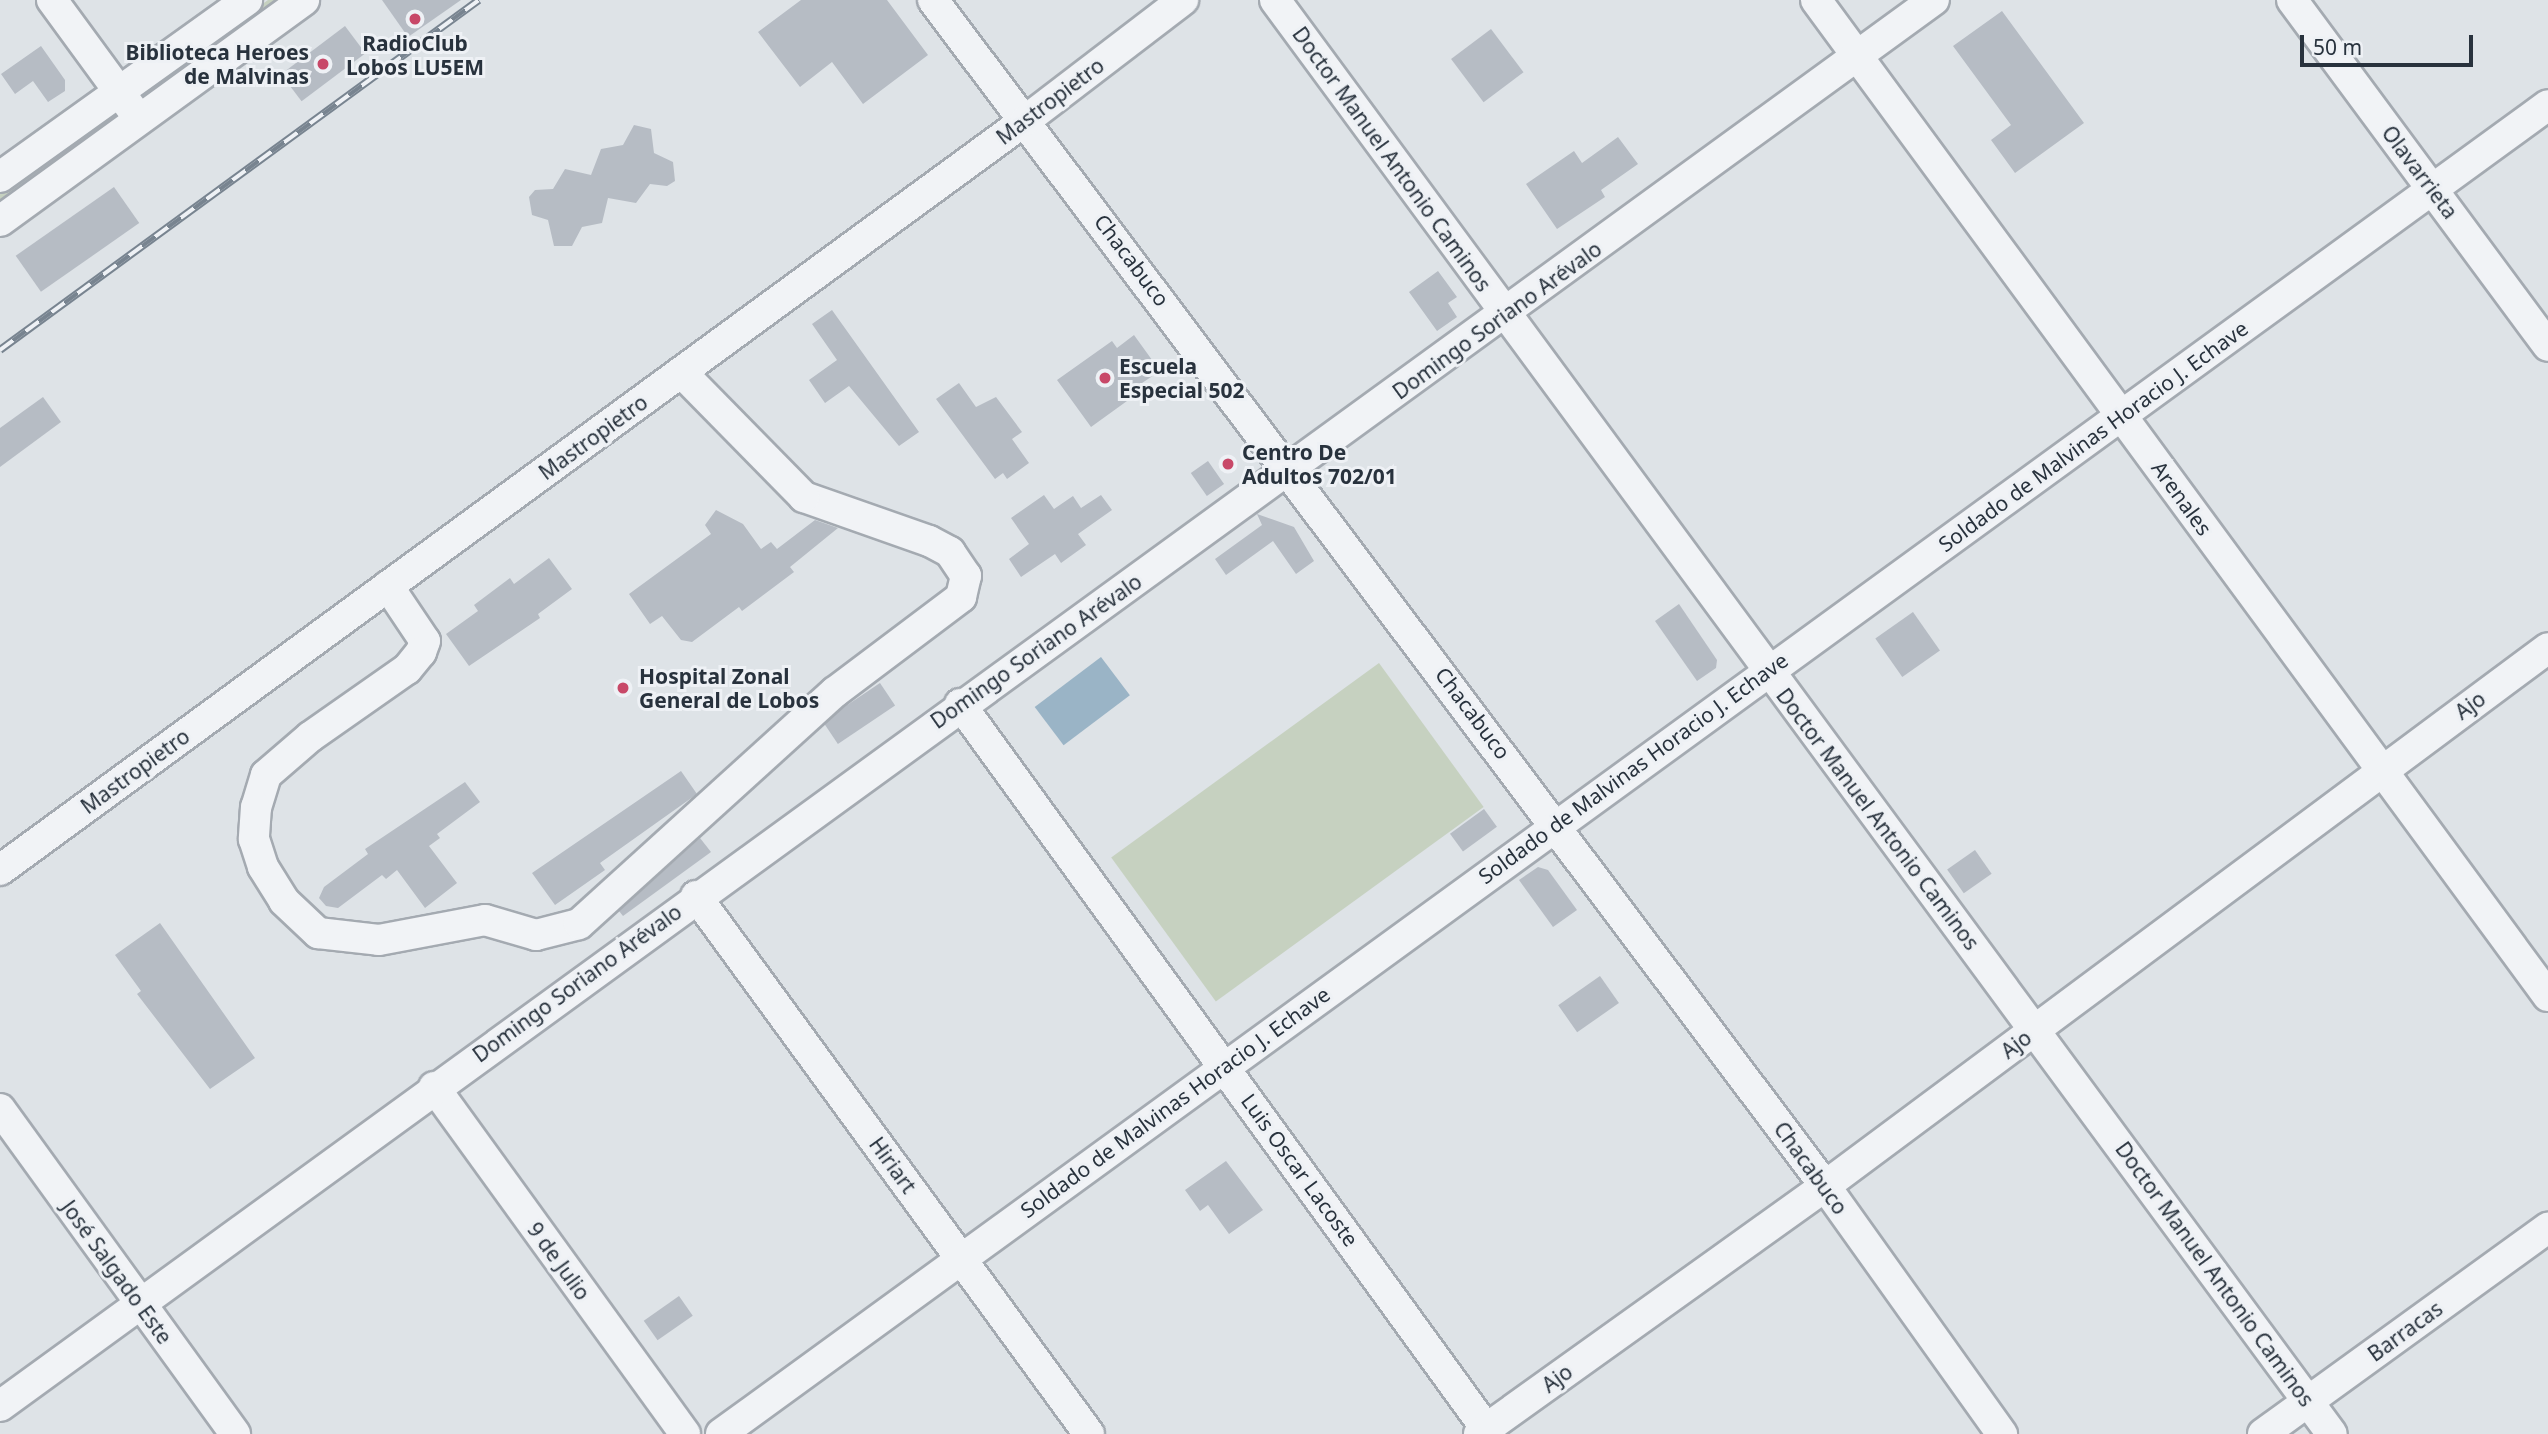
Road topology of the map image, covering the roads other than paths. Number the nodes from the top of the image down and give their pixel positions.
1 (52, 0) edge
2 (247, 0) edge
3 (304, 0) edge
4 (933, 0) edge
5 (1183, 0) edge
6 (1275, 0) edge
7 (1816, 0) edge
8 (1934, 0) edge
9 (2292, 0) edge
10 (1857, 56) junction
11 (120, 92) junction
12 (2548, 106) edge
13 (139, 119) junction
14 (1026, 120) junction
15 (0, 177) edge
16 (2433, 189) junction
17 (0, 221) edge
18 (1506, 314) junction
19 (2548, 345) edge
20 (681, 372) junction
21 (2123, 416) junction
22 (1290, 470) junction
23 (388, 586) junction
24 (2548, 648) edge
25 (1766, 671) junction
26 (960, 704) junction
27 (2381, 770) junction
28 (1555, 824) junction
29 (0, 870) edge
30 (696, 896) junction
31 (2548, 996) edge
32 (2036, 1029) junction
33 (1224, 1065) junction
34 (434, 1087) junction
35 (0, 1109) edge
36 (1825, 1186) junction
37 (2548, 1228) edge
38 (961, 1259) junction
39 (140, 1304) junction
40 (2308, 1401) junction
41 (0, 1406) edge
42 (1485, 1432) edge
43 (235, 1434) edge
44 (685, 1434) edge
45 (721, 1434) edge
46 (1089, 1434) edge
47 (2002, 1434) edge
48 (2263, 1434) edge
49 (2332, 1434) edge

1 - 11 street
2 - 11 street
3 - 13 street
4 - 14 street, Chacabuco
5 - 14 street, Mastropietro
6 - 18 street, Doctor Manuel Antonio Caminos
7 - 10 street, Arenales
8 - 10 street, Domingo Soriano Arévalo
9 - 16 street, Olavarrieta
10 - 18 street, Domingo Soriano Arévalo
10 - 21 street, Arenales
11 - 13 street
11 - 15 street
12 - 16 street, Soldado de Malvinas Horacio J. Echave
13 - 17 street
14 - 20 street, Mastropietro
14 - 22 street, Chacabuco
16 - 19 street, Olavarrieta
16 - 21 street, Soldado de Malvinas Horacio J. Echave
18 - 22 street, Domingo Soriano Arévalo
18 - 25 street, Doctor Manuel Antonio Caminos
20 - 23 street, Mastropietro
20 - 23 street
21 - 25 street, Soldado de Malvinas Horacio J. Echave
21 - 27 street, Arenales
22 - 26 street, Domingo Soriano Arévalo
22 - 28 street, Chacabuco
23 - 29 street, Mastropietro
24 - 27 street, Ajo
25 - 28 street, Soldado de Malvinas Horacio J. Echave
25 - 32 street, Doctor Manuel Antonio Caminos
26 - 30 street, Domingo Soriano Arévalo
26 - 33 street, Luis Oscar Lacoste
27 - 31 street, Arenales
27 - 32 street, Ajo
28 - 33 street, Soldado de Malvinas Horacio J. Echave
28 - 36 street, Chacabuco
30 - 34 street, Domingo Soriano Arévalo
30 - 38 street, Hiriart
32 - 36 street, Ajo
32 - 40 street, Doctor Manuel Antonio Caminos
33 - 38 street, Soldado de Malvinas Horacio J. Echave
33 - 42 street, Luis Oscar Lacoste
34 - 39 street, Domingo Soriano Arévalo
34 - 44 street, 9 de Julio
35 - 39 street, José Salgado Este
36 - 42 street, Ajo
36 - 47 street, Chacabuco
37 - 40 street, Barracas
38 - 45 street, Soldado de Malvinas Horacio J. Echave
38 - 46 street, Hiriart
39 - 41 street, Domingo Soriano Arévalo
39 - 43 street, José Salgado Este
40 - 48 street, Barracas
40 - 49 street, Doctor Manuel Antonio Caminos

